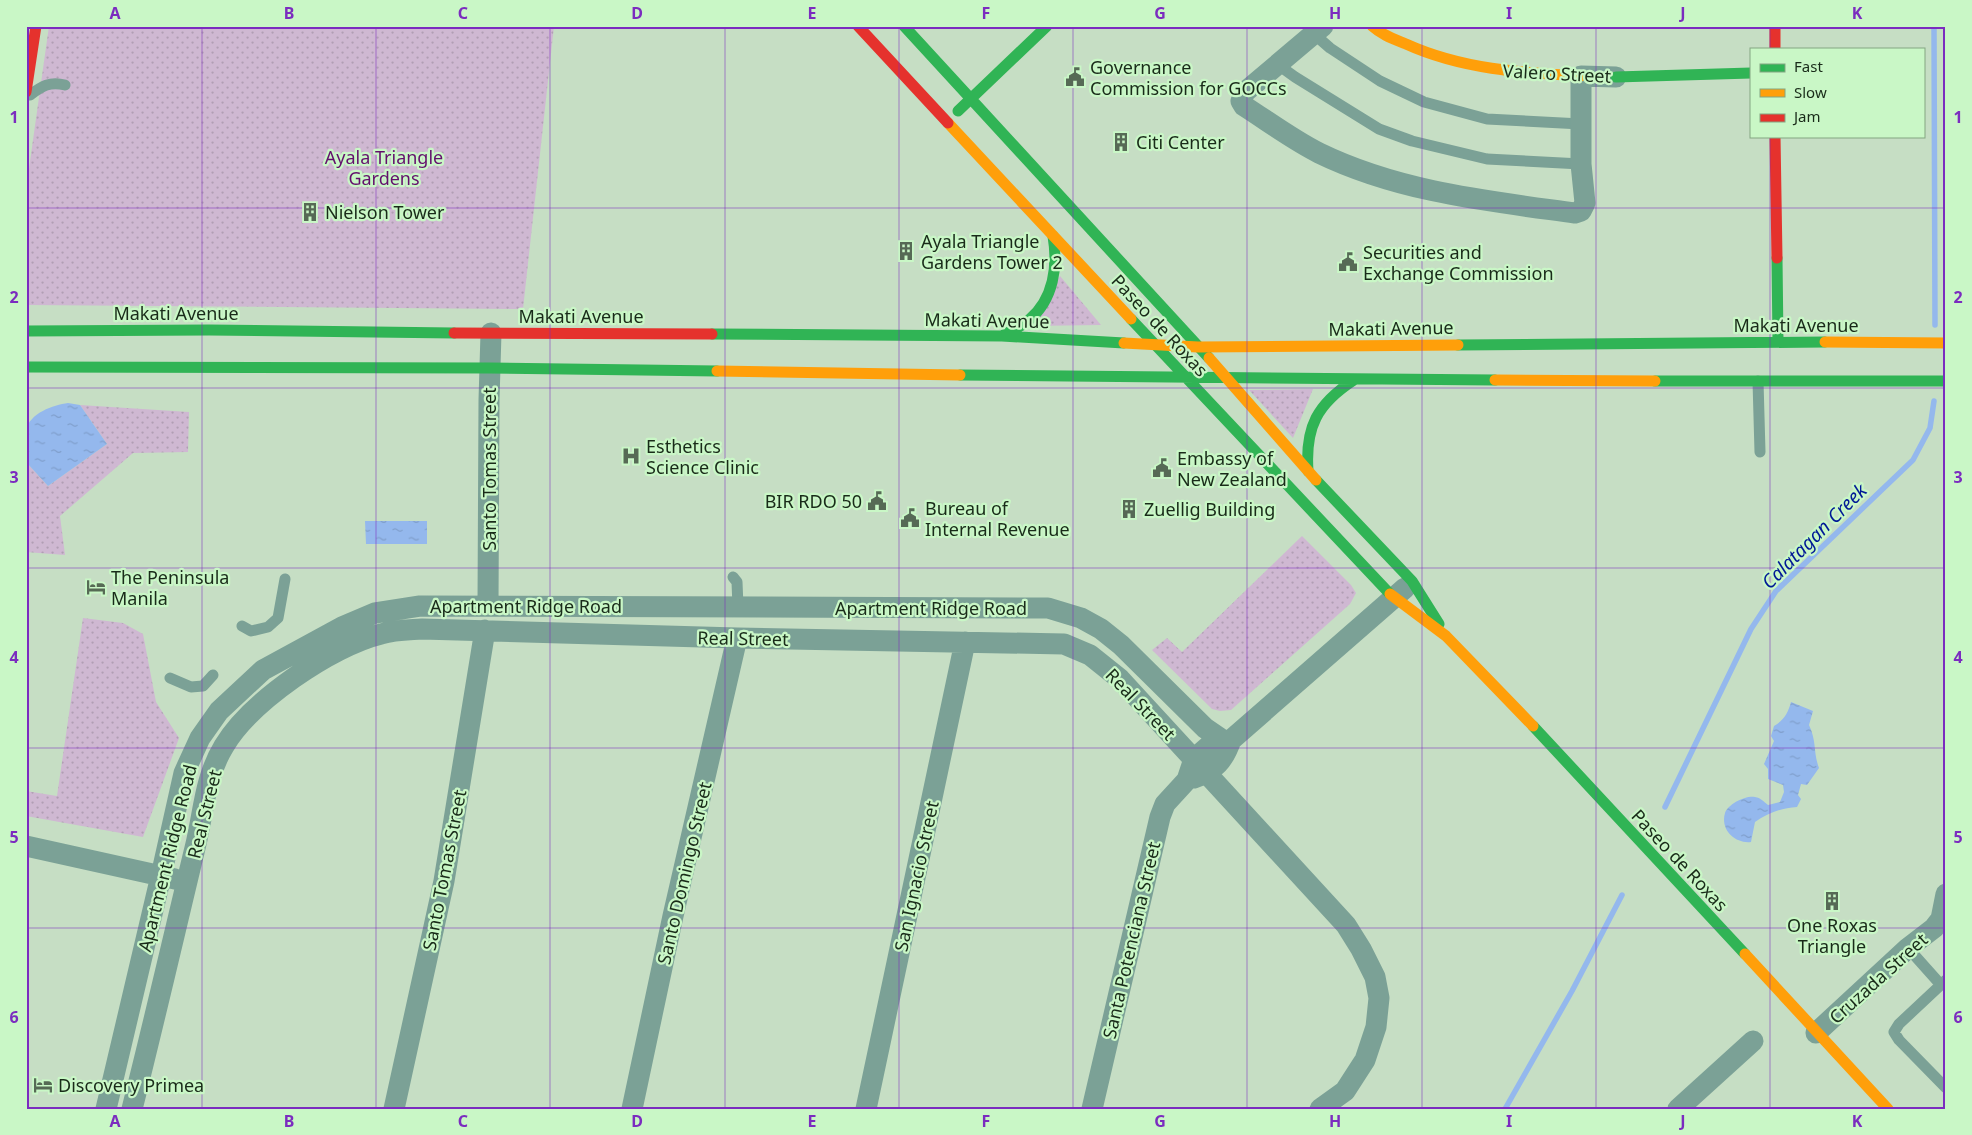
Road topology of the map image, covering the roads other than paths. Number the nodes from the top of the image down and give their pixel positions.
1 (36, 26) edge
2 (858, 26) edge
3 (904, 26) edge
4 (1047, 26) edge
5 (1372, 26) edge
6 (1775, 26) edge
7 (1318, 30) edge
8 (1775, 48) edge
9 (1277, 64) junction
10 (1750, 73) edge
11 (1581, 76) junction
12 (1616, 76) joint
13 (65, 84) dead end
14 (26, 92) edge
15 (26, 97) edge
16 (971, 98) junction
17 (946, 122) junction
18 (1581, 124) junction
19 (1775, 138) edge
20 (1581, 164) junction
21 (1053, 236) junction
22 (26, 331) edge
23 (491, 333) junction
24 (1002, 336) junction
25 (1778, 342) junction
26 (1946, 344) edge
27 (1155, 346) junction
28 (1198, 347) junction
29 (26, 366) edge
30 (490, 368) junction
31 (1184, 378) junction
32 (1227, 378) junction
33 (1354, 380) junction
34 (1758, 381) junction
35 (1946, 381) edge
36 (1760, 452) dead end
37 (1308, 471) junction
38 (285, 578) dead end
39 (733, 578) dead end
40 (1412, 581) junction
41 (1394, 598) junction
42 (488, 606) junction
43 (738, 607) junction
44 (242, 626) dead end
45 (485, 630) junction
46 (1446, 636) junction
47 (737, 638) junction
48 (965, 642) junction
49 (213, 675) dead end
50 (170, 678) dead end
51 (1224, 739) junction
52 (1196, 771) junction
53 (26, 846) edge
54 (161, 876) junction
55 (187, 882) junction
56 (1946, 894) edge
57 (1908, 948) junction
58 (1943, 982) edge
59 (1816, 1033) junction
60 (1753, 1041) dead end
61 (1946, 1088) edge
62 (106, 1109) edge
63 (132, 1109) edge
64 (394, 1109) edge
65 (632, 1109) edge
66 (866, 1109) edge
67 (1092, 1109) edge
68 (1320, 1109) edge
69 (1678, 1109) edge
70 (1888, 1109) edge

1 - 14 main road
2 - 17 main road, Paseo de Roxas
3 - 16 main road, Paseo de Roxas
4 - 16 main road
5 - 11 main road, Valero Street
6 - 8 main road
7 - 9 street
7 - 18 lane
9 - 20 lane
9 - 20 street
10 - 12 main road, Valero Street
11 - 12 street, Valero Street
11 - 18 street
13 - 15 lane
16 - 17 main road
16 - 28 main road, Paseo de Roxas
17 - 21 main road, Paseo de Roxas
18 - 20 street
19 - 25 main road
21 - 24 main road
21 - 27 main road, Paseo de Roxas
22 - 23 main road, Makati Avenue
23 - 24 main road, Makati Avenue
23 - 30 street, Santo Tomas Street
24 - 27 main road, Makati Avenue
25 - 26 main road, Makati Avenue
25 - 28 main road, Makati Avenue
27 - 28 main road, Makati Avenue
27 - 31 main road, Paseo de Roxas
28 - 32 main road, Paseo de Roxas
29 - 30 main road
30 - 31 main road
30 - 42 street, Santo Tomas Street
31 - 32 main road
31 - 41 main road, Paseo de Roxas
32 - 33 main road
32 - 37 main road, Paseo de Roxas
33 - 34 main road
33 - 37 main road
34 - 35 main road
34 - 36 lane
37 - 40 main road, Paseo de Roxas
38 - 44 lane
39 - 43 lane
40 - 41 street, Santa Potenciana Street
40 - 46 main road, Paseo de Roxas
41 - 46 main road, Paseo de Roxas
41 - 51 street, Santa Potenciana Street
42 - 43 street, Apartment Ridge Road
42 - 54 street, Apartment Ridge Road
43 - 51 street, Apartment Ridge Road
45 - 47 street, Real Street
45 - 55 street, Real Street
45 - 64 street, Santo Tomas Street
46 - 59 main road, Paseo de Roxas
47 - 48 street, Real Street
47 - 65 street, Santo Domingo Street
48 - 52 street, Real Street
48 - 66 street, San Ignacio Street
49 - 50 lane
51 - 52 street, Santa Potenciana Street
52 - 67 street, Santa Potenciana Street
52 - 68 street, Real Street
53 - 54 street
54 - 55 street
54 - 62 street, Apartment Ridge Road
55 - 63 street, Real Street
56 - 57 street, Cruzada Street
57 - 58 lane
57 - 59 street, Cruzada Street
58 - 61 lane
59 - 70 main road, Paseo de Roxas
60 - 69 street

